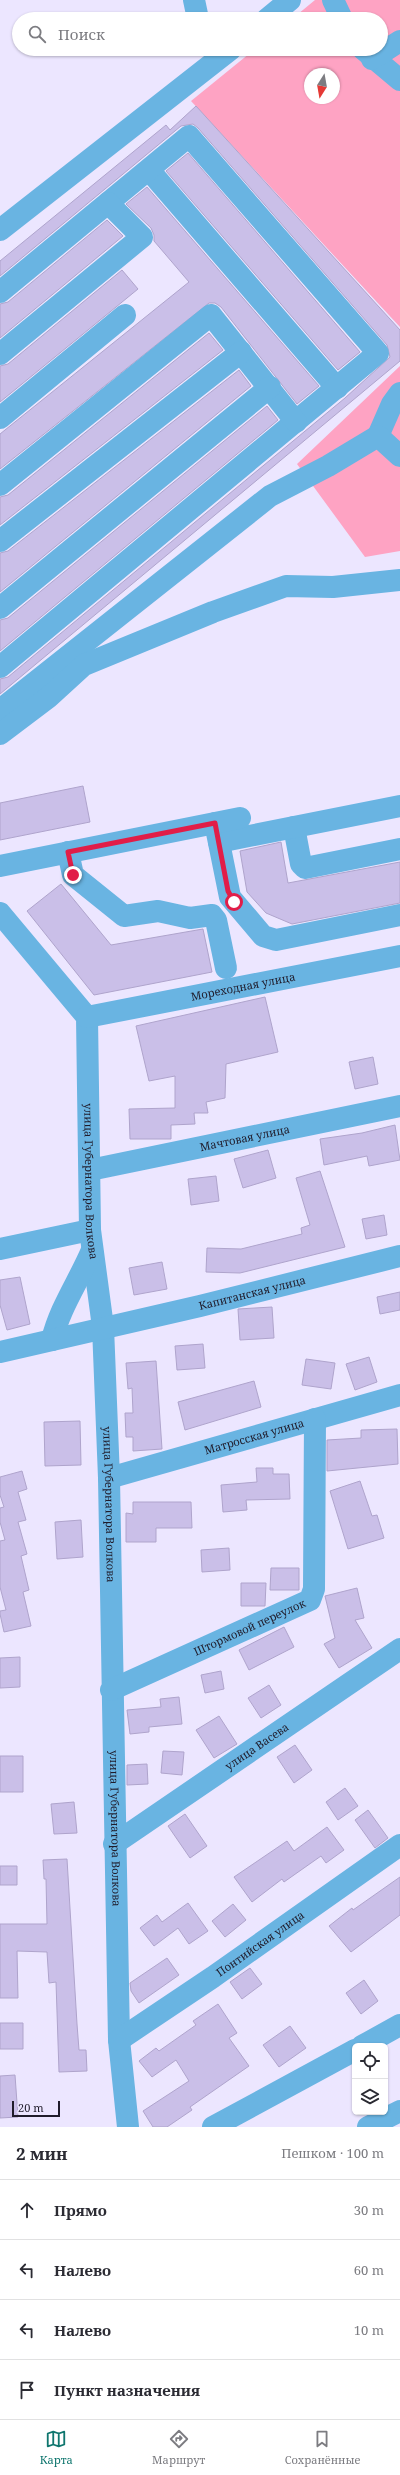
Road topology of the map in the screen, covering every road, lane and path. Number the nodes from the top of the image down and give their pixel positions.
1 (194, 0) edge
2 (290, 0) edge
3 (333, 0) edge
4 (197, 12) edge
5 (275, 12) edge
6 (339, 12) edge
7 (400, 41) edge
8 (388, 46) edge
9 (370, 56) edge
10 (207, 58) edge
11 (400, 80) edge
12 (149, 170) junction
13 (108, 203) junction
14 (0, 230) edge
15 (0, 292) edge
16 (124, 315) dead end
17 (241, 352) junction
18 (0, 354) edge
19 (270, 387) junction
20 (337, 388) junction
21 (400, 393) edge
22 (0, 418) edge
23 (296, 422) junction
24 (378, 436) junction
25 (400, 456) edge
26 (0, 485) edge
27 (0, 541) edge
28 (400, 580) edge
29 (0, 608) edge
30 (0, 667) edge
31 (0, 710) edge
32 (0, 734) edge
33 (400, 806) edge
34 (240, 818) dead end
35 (294, 827) junction
36 (217, 833) junction
37 (400, 849) edge
38 (68, 852) junction
39 (0, 866) edge
40 (0, 913) edge
41 (400, 916) edge
42 (400, 956) edge
43 (226, 968) dead end
44 (87, 1017) junction
45 (400, 1106) edge
46 (90, 1170) junction
47 (92, 1239) junction
48 (0, 1249) edge
49 (400, 1256) edge
50 (103, 1327) junction
51 (52, 1340) junction
52 (0, 1352) edge
53 (400, 1395) edge
54 (315, 1420) junction
55 (109, 1478) junction
56 (400, 1649) edge
57 (111, 1690) junction
58 (114, 1844) junction
59 (400, 1845) edge
60 (400, 2024) edge
61 (119, 2040) junction
62 (367, 2043) edge
63 (352, 2052) edge
64 (400, 2111) edge
65 (128, 2127) edge
66 (213, 2127) edge
67 (368, 2127) edge

1 - 4 street
2 - 5 street
3 - 6 street
7 - 8 street
9 - 11 street
10 - 14 street
12 - 13 street
12 - 20 street
12 - 20 street
13 - 15 street
13 - 18 street
16 - 22 street
17 - 19 street
17 - 26 street
17 - 27 street
19 - 23 street
19 - 29 street
20 - 23 street
21 - 24 street
23 - 30 street
24 - 25 street
24 - 31 street
28 - 32 street
33 - 35 street
34 - 36 street
35 - 36 street
35 - 37 street
36 - 38 street
36 - 41 street
38 - 39 street
38 - 43 street
40 - 44 street
42 - 44 street, Мореходная улица
44 - 46 street, улица Губернатора Волкова
45 - 46 street, Мачтовая улица
46 - 47 street, улица Губернатора Волкова
47 - 48 street
47 - 50 street, улица Губернатора Волкова
47 - 51 street
49 - 50 street, Капитанская улица
50 - 51 street, Капитанская улица
50 - 55 street, улица Губернатора Волкова
51 - 52 street, Капитанская улица
53 - 54 street, Матросская улица
54 - 55 street, Матросская улица
54 - 57 street, Штормовой переулок
55 - 57 street, улица Губернатора Волкова
56 - 58 street, улица Васева
57 - 58 street, улица Губернатора Волкова
58 - 61 street, улица Губернатора Волкова
59 - 61 street, Понтийская улица
60 - 62 street
61 - 65 street, улица Губернатора Волкова
63 - 66 street
64 - 67 street

